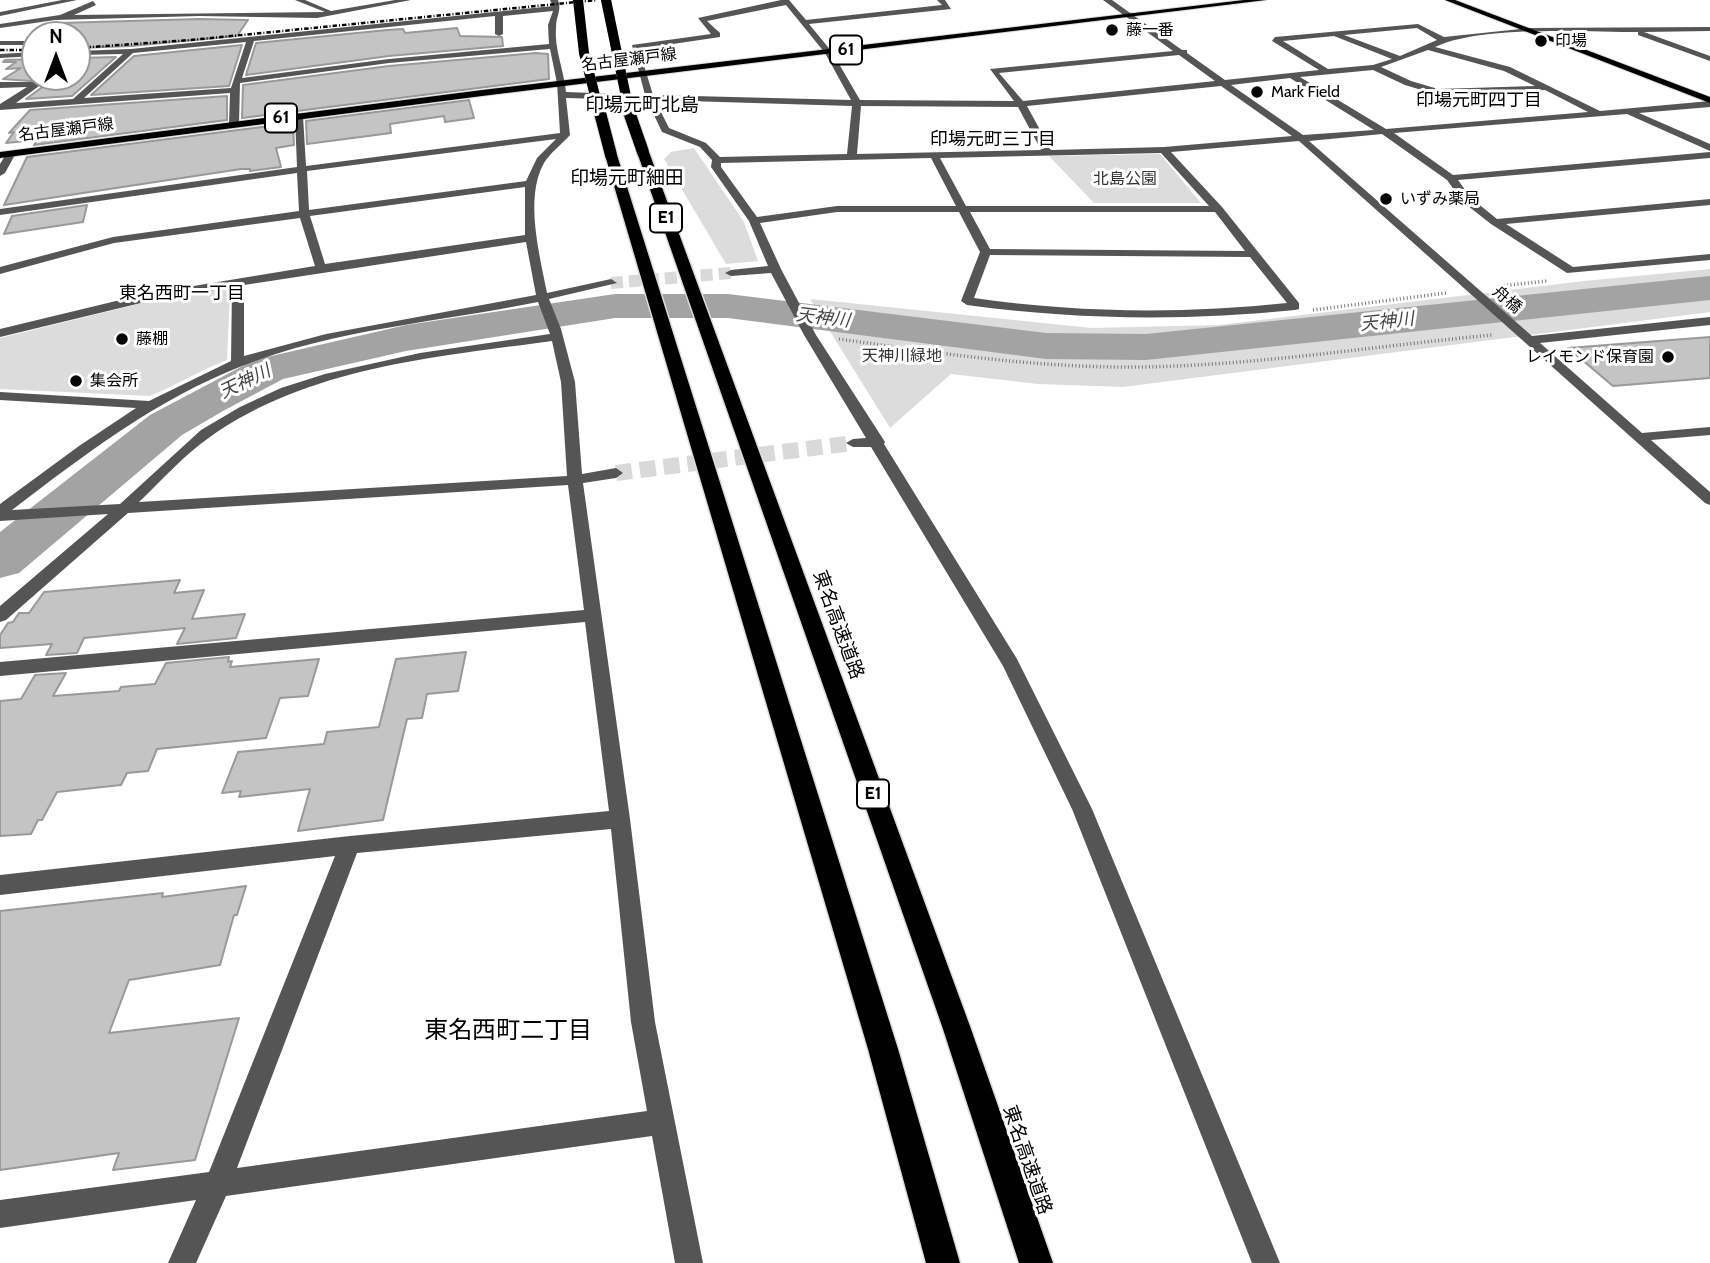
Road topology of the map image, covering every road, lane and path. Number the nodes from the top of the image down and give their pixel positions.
1 (34, 0) edge
2 (73, 0) edge
3 (299, 0) edge
4 (407, 0) edge
5 (541, 0) edge
6 (578, 0) edge
7 (606, 0) edge
8 (941, 0) edge
9 (1096, 0) edge
10 (1107, 0) edge
11 (1262, 0) edge
12 (1449, 0) edge
13 (786, 1) edge
14 (93, 3) dead end
15 (213, 3) dead end
16 (555, 4) edge
17 (0, 6) edge
18 (0, 13) edge
19 (335, 13) junction
20 (194, 14) junction
21 (499, 14) junction
22 (1130, 16) junction
23 (53, 18) junction
24 (802, 23) junction
25 (286, 25) dead end
26 (0, 26) edge
27 (14, 26) junction
28 (1629, 29) junction
29 (1710, 29) edge
30 (1530, 30) junction
31 (499, 34) dead end
32 (1336, 34) junction
33 (251, 39) junction
34 (1443, 40) junction
35 (0, 41) edge
36 (21, 42) edge
37 (553, 46) junction
38 (1430, 48) junction
39 (131, 51) junction
40 (91, 52) edge
41 (828, 52) junction
42 (1184, 52) junction
43 (21, 55) edge
44 (0, 56) edge
45 (1401, 59) junction
46 (1710, 59) edge
47 (1374, 67) junction
48 (1327, 72) junction
49 (642, 74) junction
50 (1290, 75) junction
51 (561, 83) junction
52 (1225, 83) junction
53 (0, 85) edge
54 (236, 86) junction
55 (1546, 88) junction
56 (563, 95) junction
57 (650, 98) junction
58 (78, 100) junction
59 (1710, 102) edge
60 (857, 103) junction
61 (1021, 104) junction
62 (4, 107) edge
63 (1630, 112) junction
64 (1600, 114) junction
65 (299, 116) junction
66 (234, 124) junction
67 (1384, 132) junction
68 (565, 135) junction
69 (1302, 139) junction
70 (1710, 148) edge
71 (1164, 150) junction
72 (1047, 152) junction
73 (11, 153) junction
74 (0, 155) edge
75 (934, 155) junction
76 (1710, 155) edge
77 (852, 157) junction
78 (717, 160) junction
79 (303, 169) junction
80 (0, 173) edge
81 (1451, 178) junction
82 (530, 183) junction
83 (1710, 202) edge
84 (963, 208) junction
85 (1218, 209) junction
86 (0, 212) edge
87 (304, 214) junction
88 (754, 221) junction
89 (1495, 222) junction
90 (531, 238) junction
91 (986, 252) junction
92 (1254, 254) junction
93 (1710, 257) edge
94 (321, 268) junction
95 (775, 269) junction
96 (0, 271) edge
97 (731, 273) tunnel mouth
98 (238, 282) junction
99 (611, 283) tunnel mouth
100 (1474, 291) junction
101 (542, 299) junction
102 (1295, 306) junction
103 (1710, 321) edge
104 (0, 333) edge
105 (555, 333) junction
106 (1523, 334) junction
107 (810, 335) junction
108 (237, 363) junction
109 (0, 396) edge
110 (148, 405) junction
111 (1710, 431) edge
112 (1640, 437) junction
113 (878, 442) junction
114 (853, 443) tunnel mouth
115 (616, 473) tunnel mouth
116 (575, 480) junction
117 (1710, 500) edge
118 (124, 508) junction
119 (4, 515) edge
120 (591, 615) junction
121 (0, 616) edge
122 (0, 668) edge
123 (620, 819) junction
124 (350, 845) junction
125 (0, 885) edge
126 (662, 1122) junction
127 (218, 1183) junction
128 (0, 1214) edge
129 (182, 1263) edge
130 (689, 1263) edge
131 (943, 1263) edge
132 (1036, 1263) edge
133 (1266, 1263) edge

1 - 17 street
2 - 18 street
3 - 19 street
4 - 19 street
5 - 25 street
6 - 131 highway, E1, bridge
7 - 132 highway, 東名高速道路 / E1, bridge
8 - 24 street
9 - 22 street
10 - 22 street
11 - 22 main road, 名古屋瀬戸線 / 61
12 - 30 main road
13 - 24 street
13 - 49 street
14 - 23 street
15 - 20 street
16 - 21 street
16 - 37 street
19 - 20 street
20 - 23 street
21 - 31 street
21 - 33 street
22 - 41 main road, 名古屋瀬戸線 / 61
22 - 42 street, 舟橋
23 - 27 street
24 - 41 street
26 - 27 street
27 - 35 street
28 - 29 street
28 - 30 street
28 - 46 street
30 - 34 street
30 - 59 main road
32 - 34 street
32 - 45 street
32 - 48 street
33 - 39 street
33 - 54 street
34 - 38 street
35 - 36 street
37 - 51 street
37 - 54 street
38 - 45 street
38 - 55 street
39 - 40 street
39 - 58 street
41 - 49 main road, 名古屋瀬戸線 / 61
41 - 60 street
42 - 52 street, 舟橋
42 - 61 street
43 - 44 street
45 - 47 street
47 - 48 street
47 - 55 street
48 - 50 street
49 - 51 main road, 名古屋瀬戸線 / 61
49 - 57 street
50 - 52 street
50 - 67 street
51 - 56 street
51 - 65 main road, 名古屋瀬戸線 / 61
52 - 61 street
52 - 69 street, 舟橋
53 - 62 street
54 - 58 street
54 - 66 street
55 - 64 street
56 - 57 street
56 - 68 street
57 - 60 street
57 - 78 street
58 - 62 street
59 - 63 street
60 - 61 street
60 - 77 street
61 - 72 street
63 - 64 street
63 - 70 street
64 - 67 street
65 - 66 main road, 名古屋瀬戸線 / 61
65 - 79 street
66 - 73 main road, 名古屋瀬戸線 / 61
67 - 69 street
67 - 81 street
68 - 79 street
68 - 82 street
69 - 71 street
69 - 100 street, 舟橋
71 - 72 street
71 - 85 street
72 - 75 street
73 - 74 main road, 名古屋瀬戸線 / 61
73 - 80 street
75 - 77 street
75 - 84 street
76 - 81 street
77 - 78 street
78 - 88 street
79 - 86 street
79 - 87 street
81 - 89 street
82 - 87 street
82 - 90 street
83 - 89 street
84 - 85 street
84 - 88 street
84 - 91 street
85 - 92 street
87 - 94 street
87 - 96 street
88 - 95 street
89 - 93 street
90 - 94 street
90 - 101 street
91 - 92 street
91 - 102 street
92 - 102 street
94 - 98 street
95 - 97 street
95 - 107 street
98 - 104 street
98 - 108 street
99 - 101 street
100 - 102 path
100 - 106 street, 舟橋
101 - 105 street
101 - 108 street
103 - 106 street
105 - 116 street
105 - 118 street
106 - 107 path
106 - 112 street, 舟橋
107 - 113 street
108 - 110 street
109 - 110 street
110 - 119 street
111 - 112 street
112 - 117 street, 舟橋
113 - 114 street
113 - 133 street
115 - 116 street
116 - 118 street
116 - 120 street
118 - 119 street
118 - 121 street
120 - 122 street
120 - 123 street
123 - 124 street
123 - 126 street
124 - 125 street
124 - 127 street
126 - 127 street
126 - 130 street
127 - 128 street
127 - 129 street

